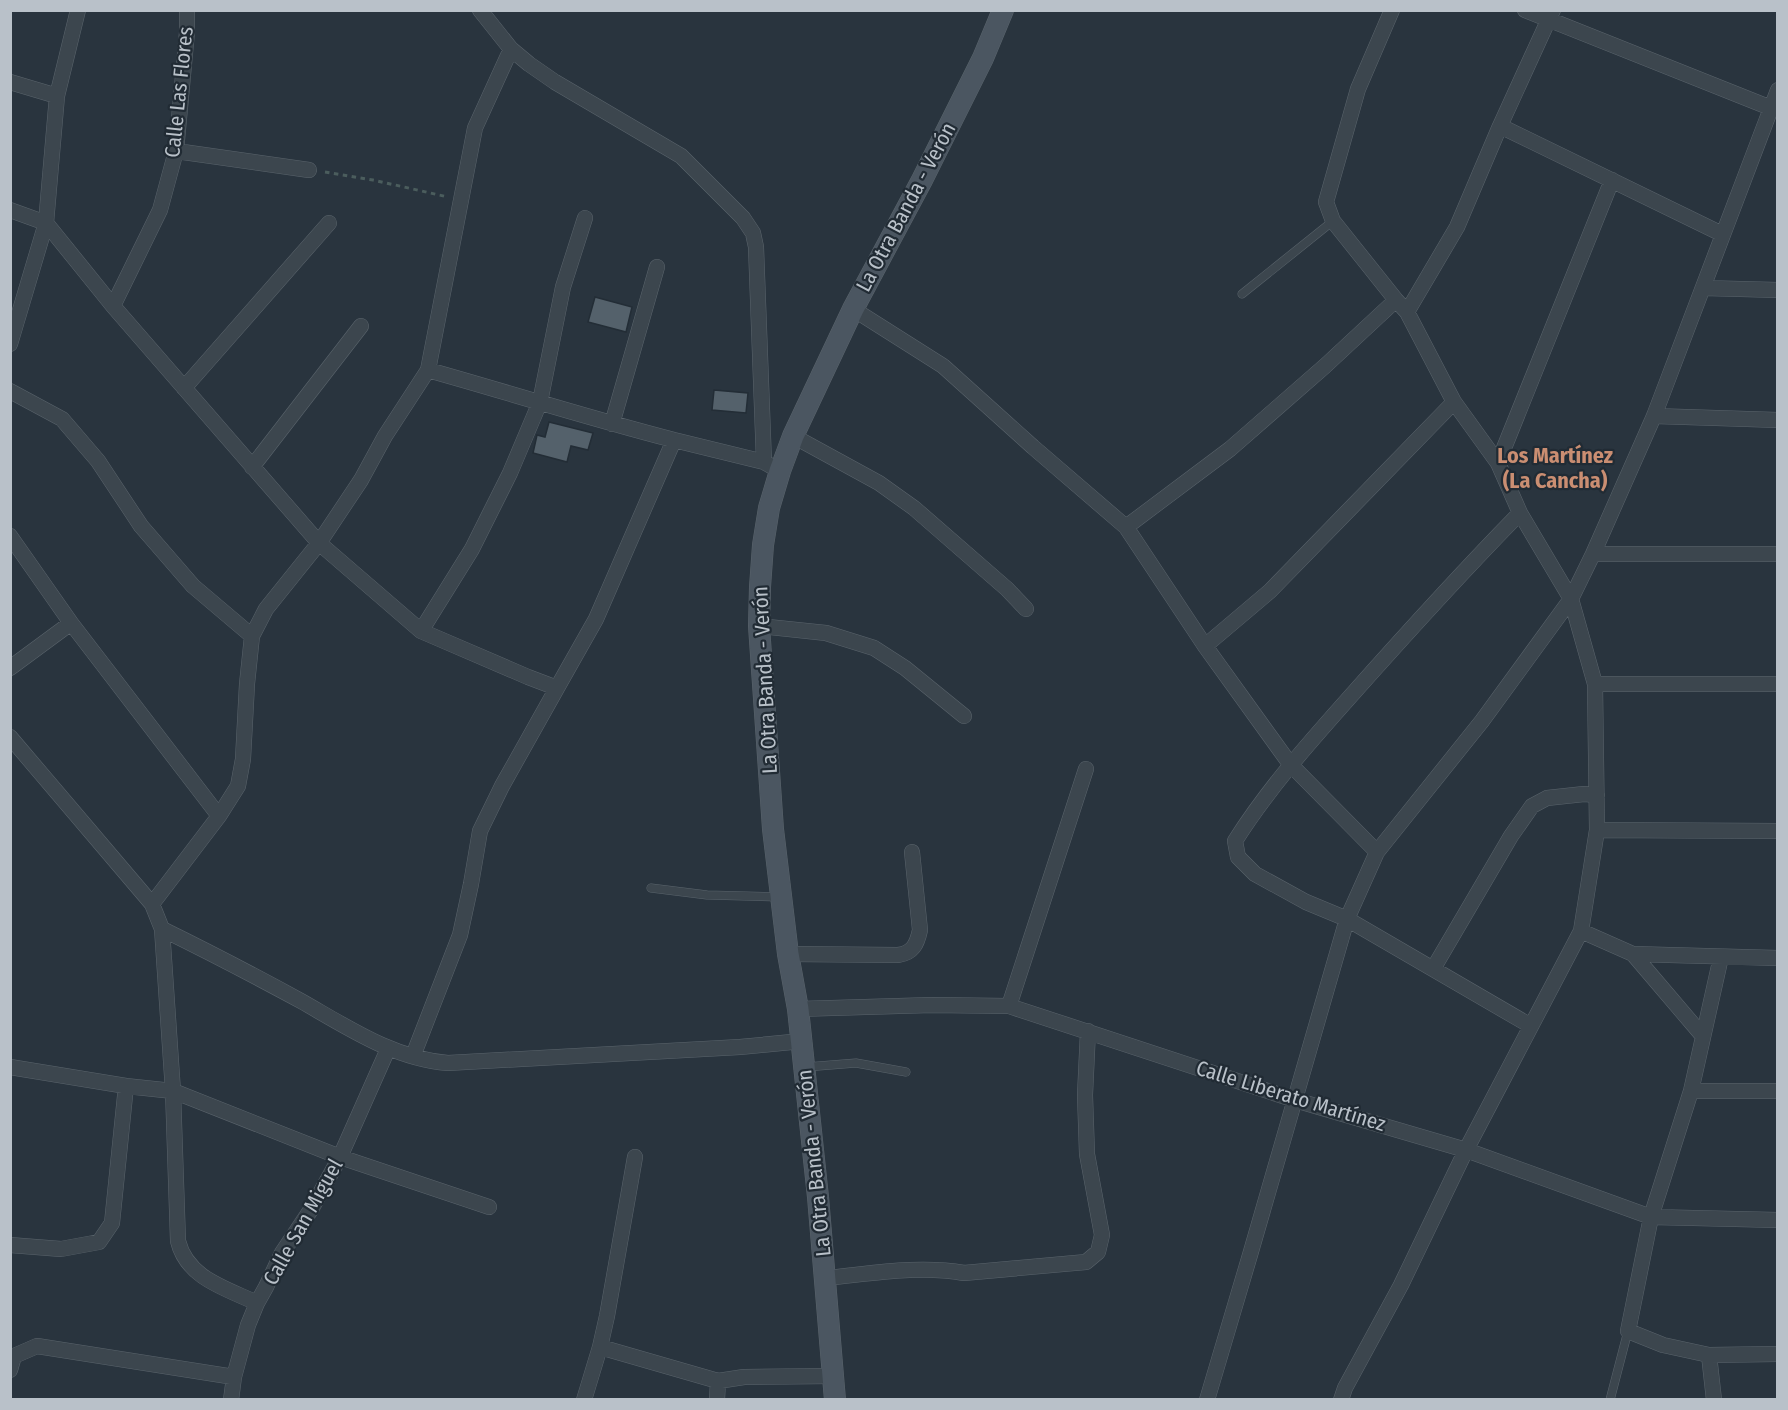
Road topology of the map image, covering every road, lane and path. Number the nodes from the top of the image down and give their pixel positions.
1 (78, 10) edge
2 (187, 10) edge
3 (480, 10) edge
4 (1003, 10) edge
5 (1392, 10) edge
6 (1525, 10) edge
7 (1552, 15) edge
8 (512, 49) junction
9 (10, 82) edge
10 (1778, 90) edge
11 (57, 96) junction
12 (1771, 108) junction
13 (1500, 126) junction
14 (176, 151) junction
15 (309, 170) joint
16 (1612, 180) junction
17 (461, 200) junction
18 (10, 210) edge
19 (585, 218) dead end
20 (1333, 221) junction
21 (46, 223) junction
22 (329, 223) dead end
23 (1722, 234) junction
24 (657, 267) dead end
25 (1703, 288) junction
26 (1778, 290) edge
27 (1242, 294) dead end
28 (1396, 300) junction
29 (113, 306) junction
30 (853, 309) junction
31 (1407, 312) junction
32 (361, 326) dead end
33 (12, 334) edge
34 (428, 370) junction
35 (184, 388) junction
36 (10, 391) edge
37 (540, 402) junction
38 (1454, 402) junction
39 (1654, 416) junction
40 (1778, 420) edge
41 (612, 424) junction
42 (794, 436) junction
43 (674, 440) junction
44 (1498, 463) junction
45 (772, 466) junction
46 (252, 467) junction
47 (1520, 513) junction
48 (1126, 527) junction
49 (10, 536) edge
50 (318, 543) junction
51 (1593, 554) junction
52 (1778, 554) edge
53 (1570, 599) junction
54 (1026, 609) dead end
55 (70, 623) junction
56 (759, 626) junction
57 (422, 631) junction
58 (252, 636) junction
59 (1205, 646) junction
60 (10, 668) edge
61 (1595, 684) junction
62 (1778, 684) edge
63 (557, 688) junction
64 (964, 716) dead end
65 (10, 737) edge
66 (1290, 764) junction
67 (1086, 769) dead end
68 (1597, 795) junction
69 (219, 816) junction
70 (1597, 830) junction
71 (1778, 831) edge
72 (912, 852) dead end
73 (1377, 852) junction
74 (651, 888) dead end
75 (782, 897) junction
76 (152, 904) junction
77 (1347, 919) junction
78 (162, 929) junction
79 (1581, 931) junction
80 (789, 954) junction
81 (1633, 954) junction
82 (1721, 957) junction
83 (1778, 958) edge
84 (1433, 969) junction
85 (1009, 1006) junction
86 (798, 1009) junction
87 (1531, 1026) junction
88 (1088, 1031) junction
89 (1702, 1035) junction
90 (802, 1041) junction
91 (388, 1049) junction
92 (412, 1056) junction
93 (10, 1067) edge
94 (804, 1067) junction
95 (906, 1072) dead end
96 (126, 1086) junction
97 (173, 1091) junction
98 (1691, 1091) junction
99 (1778, 1091) edge
100 (1295, 1100) junction
101 (1466, 1150) junction
102 (340, 1157) junction
103 (635, 1157) dead end
104 (489, 1207) dead end
105 (1651, 1217) junction
106 (1778, 1220) edge
107 (10, 1245) edge
108 (825, 1278) junction
109 (256, 1303) junction
110 (1628, 1331) junction
111 (600, 1347) junction
112 (1778, 1354) edge
113 (1709, 1355) junction
114 (10, 1370) edge
115 (834, 1376) junction
116 (234, 1377) junction
117 (718, 1381) junction
118 (231, 1400) edge
119 (584, 1400) edge
120 (717, 1400) edge
121 (835, 1400) edge
122 (1207, 1400) edge
123 (1341, 1400) edge
124 (1610, 1400) edge
125 (1714, 1400) edge

1 - 11 street
2 - 14 street, Calle Las Flores
3 - 8 street
4 - 30 main road, La Otra Banda - Verón
5 - 20 street
6 - 7 street
7 - 12 street
7 - 13 street
8 - 17 street
8 - 45 street
9 - 11 street
10 - 12 street
11 - 21 street
12 - 23 street
13 - 16 street
13 - 31 street
14 - 15 street
14 - 29 street, Calle Las Flores
15 - 17 path
16 - 23 street
16 - 44 street
17 - 34 street
18 - 21 street
19 - 37 street
20 - 27 lane
20 - 28 street
21 - 29 street
21 - 33 street
22 - 35 street
23 - 25 street
24 - 41 street
25 - 26 street
25 - 39 street
28 - 31 street
28 - 48 street
29 - 35 street
30 - 42 main road, La Otra Banda - Verón
30 - 48 street
31 - 38 street
32 - 46 street
34 - 37 street
34 - 50 street
35 - 46 street
36 - 58 street
37 - 41 street
37 - 57 street
38 - 44 street
38 - 59 street
39 - 40 street
39 - 51 street
41 - 43 street
42 - 45 main road, La Otra Banda - Verón
42 - 54 street
43 - 45 street
43 - 63 street
44 - 47 street
45 - 56 main road, La Otra Banda - Verón
46 - 50 street
47 - 53 street
47 - 66 street
48 - 59 street
49 - 55 street
50 - 57 street
50 - 58 street
51 - 52 street
51 - 53 street
53 - 61 street
53 - 73 street
55 - 60 street
55 - 69 street
56 - 64 street
56 - 75 main road, La Otra Banda - Verón
57 - 63 street
58 - 69 street
59 - 66 street
61 - 62 street
61 - 68 street
63 - 92 street
65 - 76 street
66 - 73 street
66 - 77 street
67 - 85 street
68 - 70 street
68 - 84 street
69 - 76 street
70 - 71 street
70 - 79 street
72 - 80 street
73 - 77 street
74 - 75 lane
75 - 80 main road, La Otra Banda - Verón
76 - 78 street
77 - 84 street
77 - 100 street
78 - 91 street
78 - 97 street
79 - 81 street
79 - 87 street
80 - 86 main road, La Otra Banda - Verón
81 - 82 street
81 - 89 street
82 - 83 street
82 - 89 street
84 - 87 street
85 - 86 street, Calle Liberato Martínez
85 - 88 street, Calle Liberato Martínez
86 - 90 main road, La Otra Banda - Verón
87 - 101 street
88 - 100 street, Calle Liberato Martínez
88 - 108 street
89 - 98 street
90 - 92 street
90 - 94 main road, La Otra Banda - Verón
91 - 92 street
91 - 102 street, Calle San Miguel
93 - 96 street
94 - 95 lane
94 - 108 main road, La Otra Banda - Verón
96 - 97 street
96 - 107 street
97 - 102 street
97 - 109 street
98 - 99 street
98 - 105 street
100 - 101 street, Calle Liberato Martínez
100 - 122 street
101 - 105 street, Calle Liberato Martínez
101 - 123 street
102 - 104 street
102 - 109 street, Calle San Miguel
103 - 111 street
105 - 106 street, Calle Liberato Martínez
105 - 110 street
108 - 115 main road, La Otra Banda - Verón
109 - 116 street, Calle San Miguel
110 - 113 street
110 - 124 lane
111 - 117 street
111 - 119 street
112 - 113 street
113 - 125 street
114 - 116 street
115 - 117 street
115 - 121 main road, La Otra Banda - Verón
116 - 118 street, Calle San Miguel
117 - 120 street

